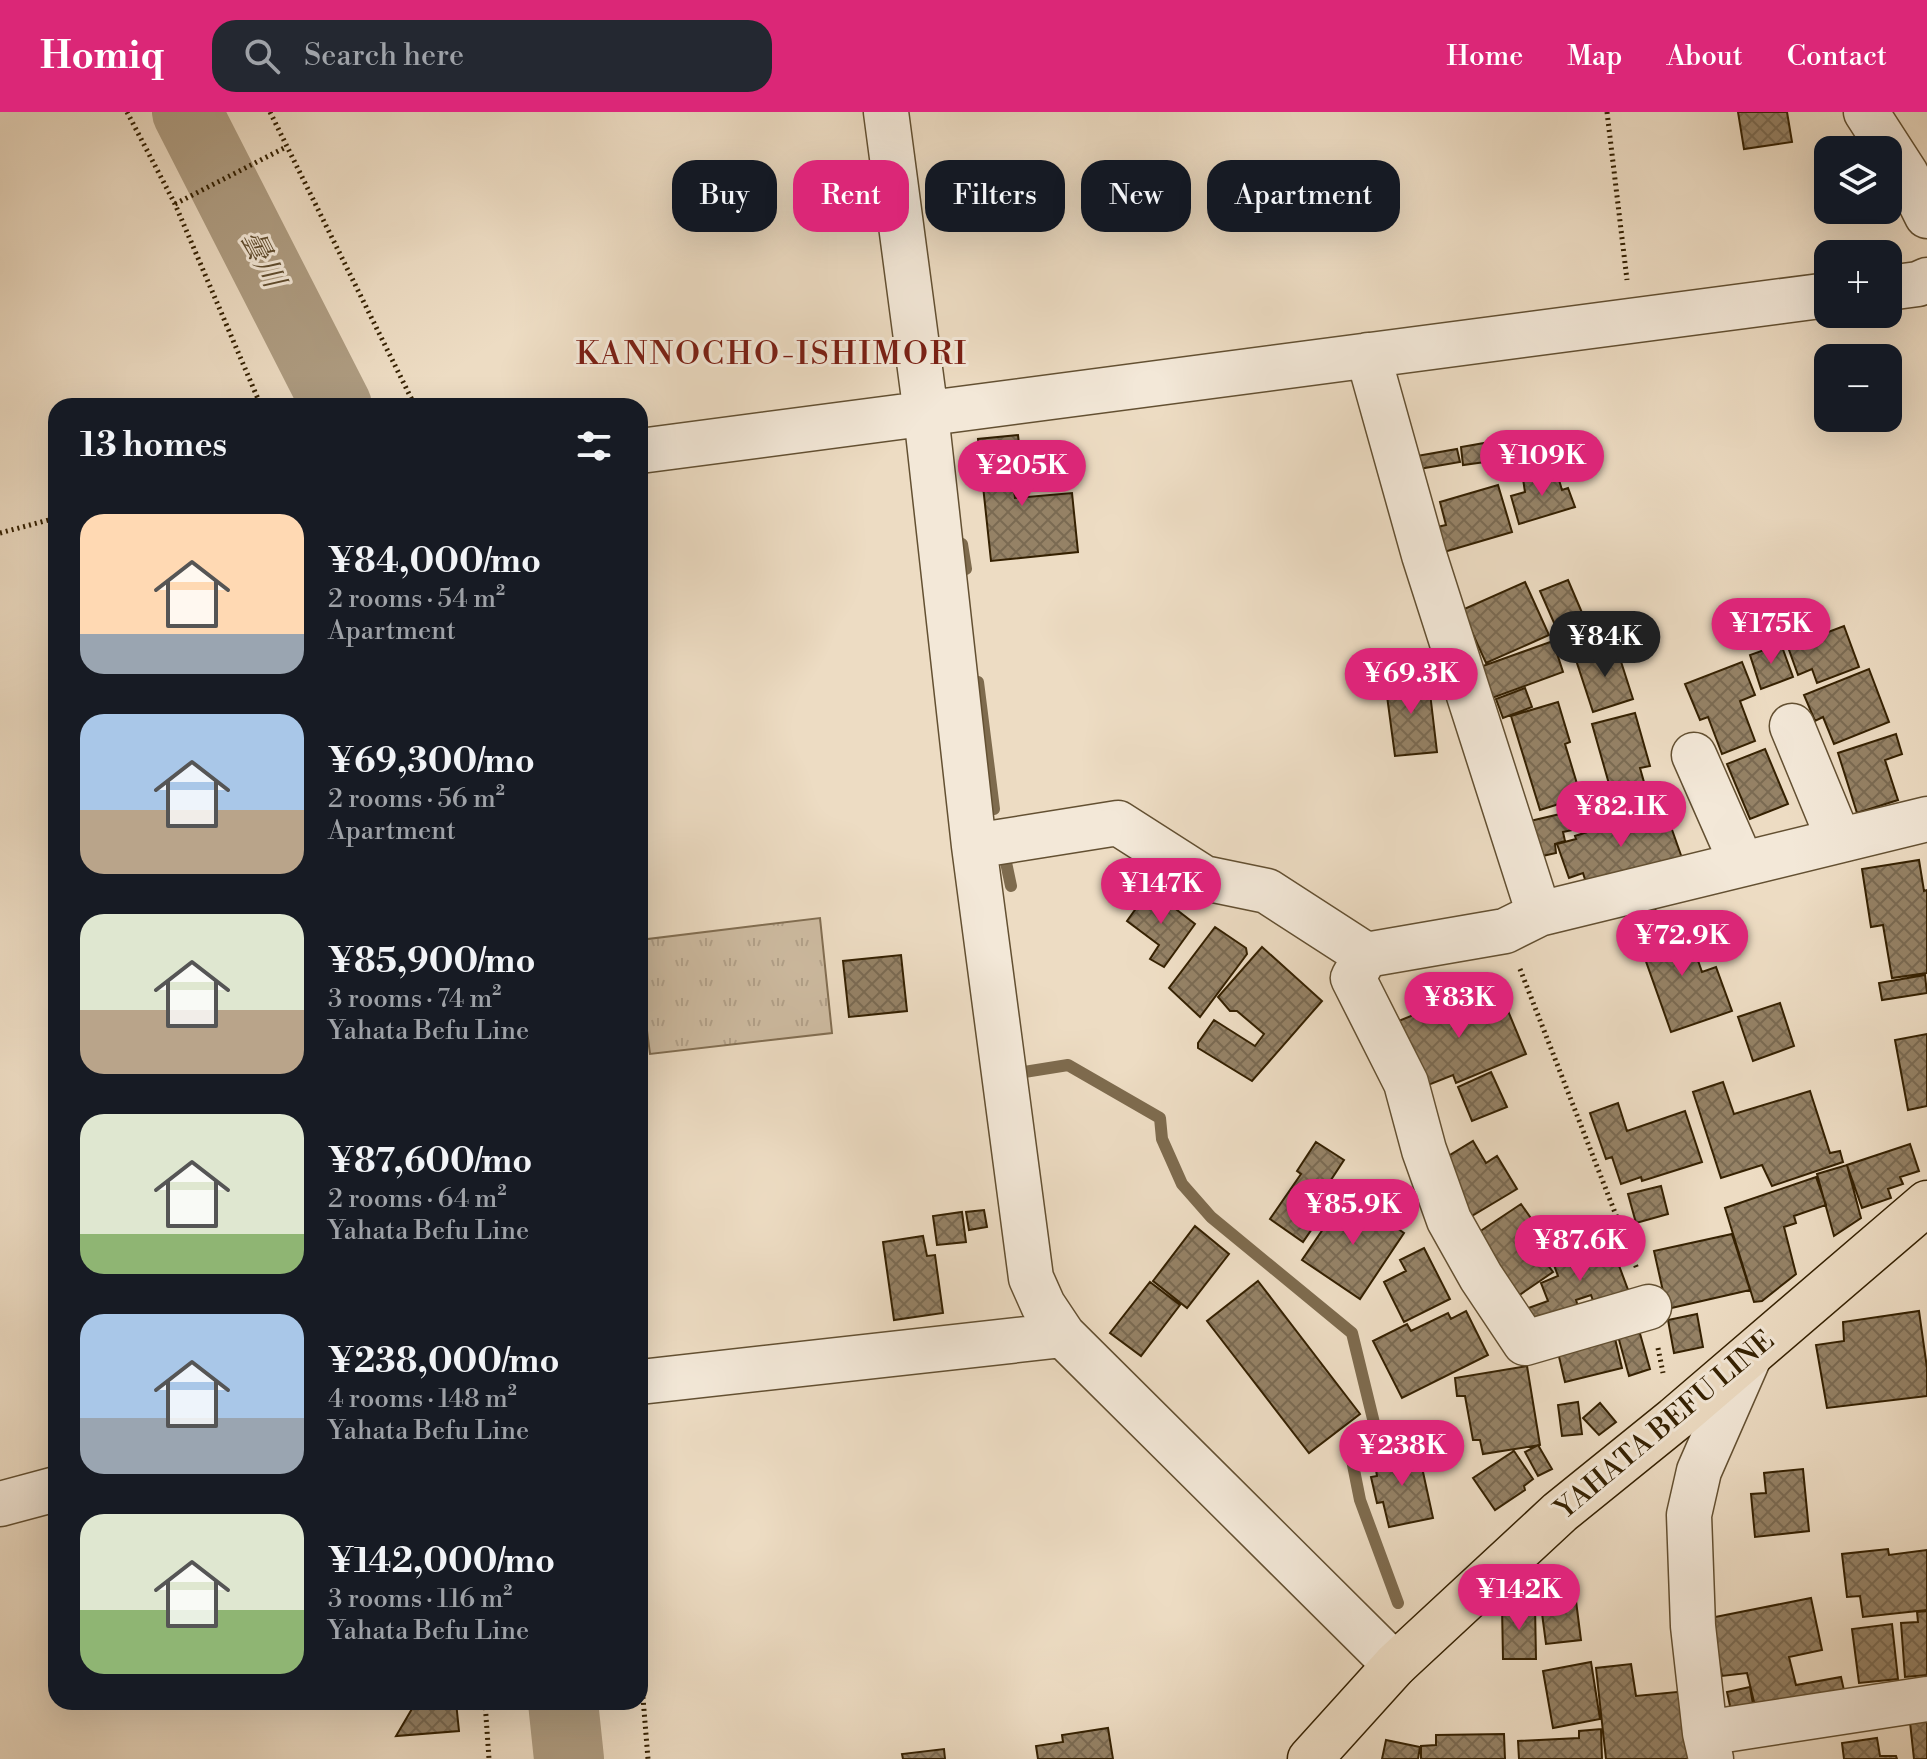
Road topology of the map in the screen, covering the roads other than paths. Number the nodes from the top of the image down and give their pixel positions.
1 (886, 112) edge
2 (1866, 112) edge
3 (1910, 144) edge
4 (1927, 216) edge
5 (1927, 280) edge
6 (1902, 286) edge
7 (1814, 297) edge
8 (1368, 355) junction
9 (926, 414) junction
10 (648, 450) edge
11 (1792, 726) dead end
12 (1694, 755) dead end
13 (1927, 819) edge
14 (1839, 840) junction
15 (974, 846) junction
16 (1742, 864) junction
17 (1522, 922) junction
18 (1366, 955) junction
19 (1927, 1203) edge
20 (1649, 1307) road end
21 (1063, 1335) junction
22 (1749, 1357) junction
23 (648, 1381) edge
24 (48, 1491) edge
25 (0, 1504) edge
26 (1395, 1665) junction
27 (1927, 1699) edge
28 (1708, 1746) edge
29 (1310, 1759) edge

1 - 9 street
2 - 3 street
3 - 4 street
5 - 6 street
7 - 8 street
8 - 9 street
8 - 17 street
9 - 10 street
9 - 15 street
11 - 14 street
12 - 16 street
13 - 14 street
14 - 16 street
15 - 18 street
15 - 21 street
16 - 17 street
17 - 18 street
18 - 20 street
19 - 22 main road, YAHATA BEFU LINE
21 - 23 street
21 - 26 street
22 - 26 main road, YAHATA BEFU LINE
22 - 28 street
24 - 25 street
26 - 29 main road, YAHATA BEFU LINE
27 - 28 street

